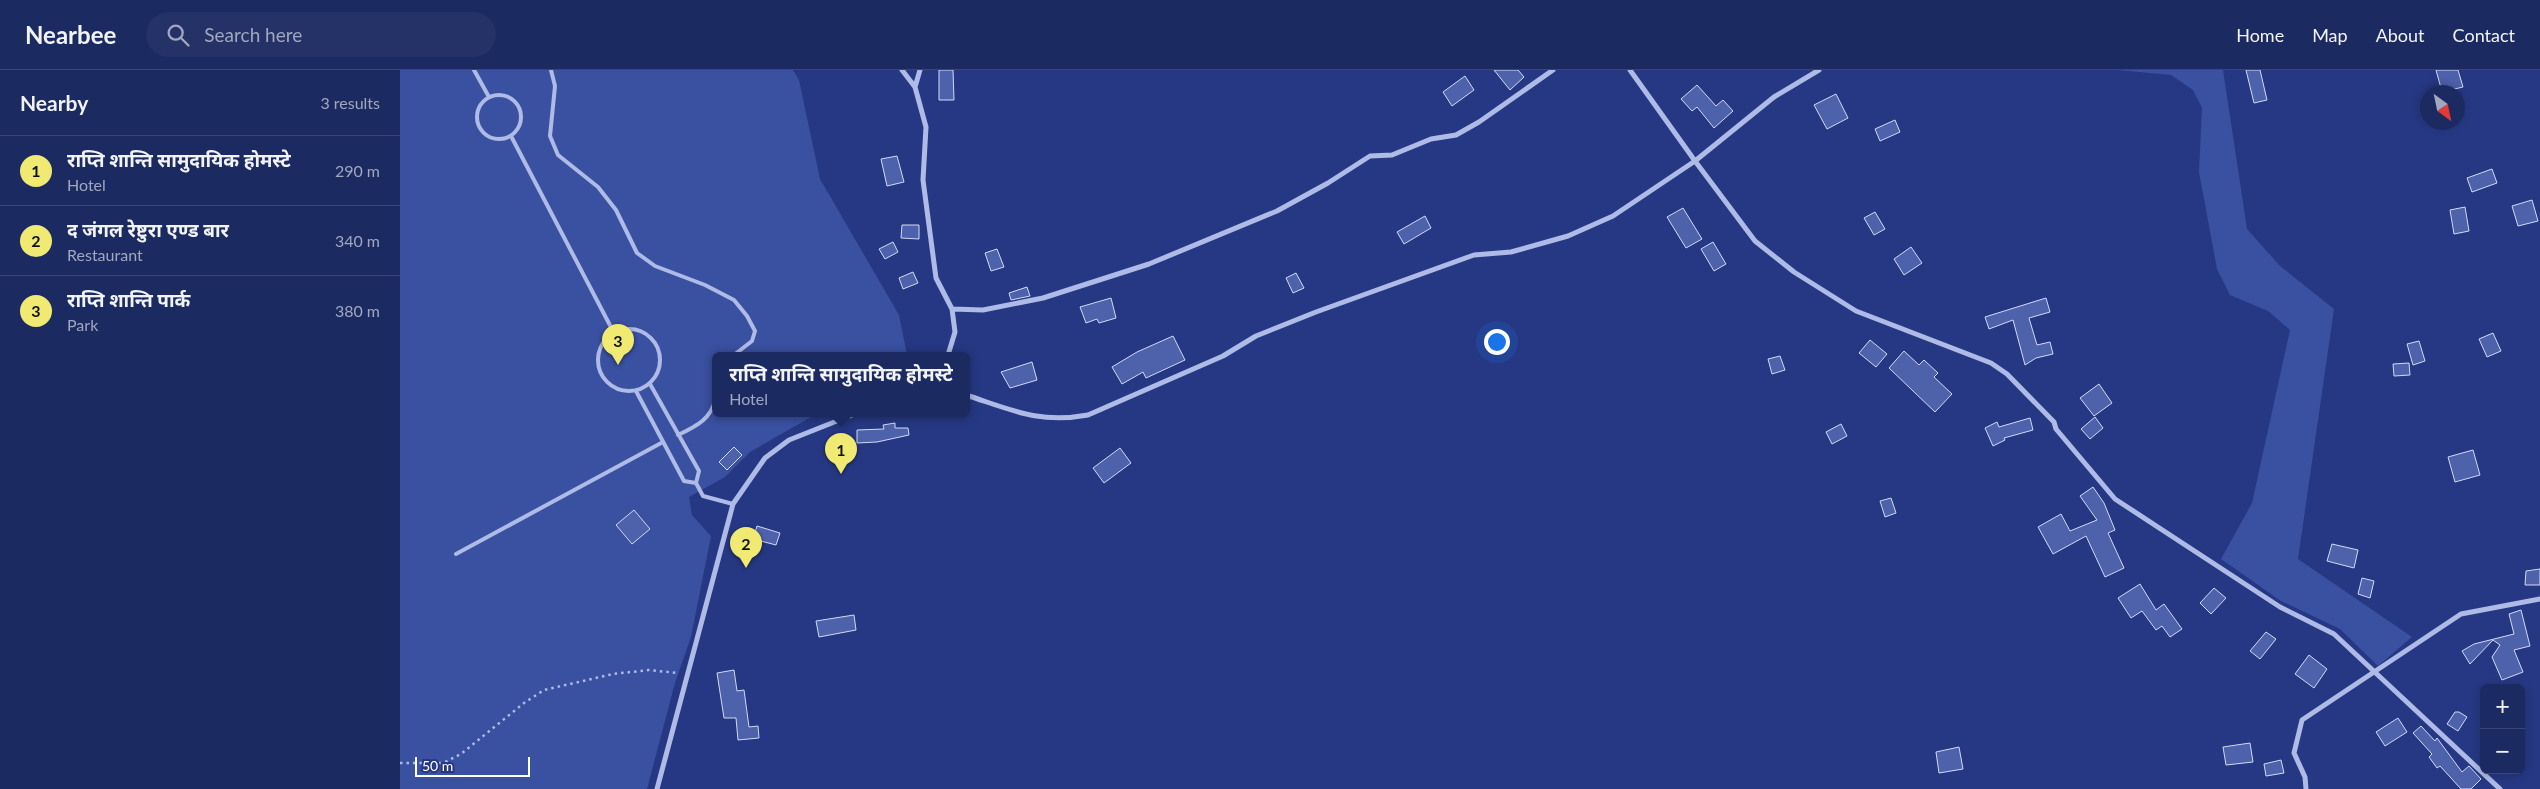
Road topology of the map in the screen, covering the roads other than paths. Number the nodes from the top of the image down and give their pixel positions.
1 (474, 70) edge
2 (552, 70) edge
3 (902, 70) edge
4 (920, 70) edge
5 (1553, 70) edge
6 (1630, 70) edge
7 (1819, 70) edge
8 (915, 87) junction
9 (489, 97) junction
10 (511, 136) junction
11 (1694, 161) junction
12 (952, 310) junction
13 (614, 333) junction
14 (738, 352) edge
15 (949, 352) edge
16 (650, 384) junction
17 (636, 391) junction
18 (970, 396) edge
19 (712, 411) edge
20 (847, 417) edge
21 (678, 434) junction
22 (663, 442) junction
23 (696, 484) junction
24 (733, 504) junction
25 (456, 554) dead end
26 (2540, 599) edge
27 (2376, 672) junction
28 (657, 789) edge
29 (2306, 789) edge
30 (2500, 789) edge

1 - 9 lane
2 - 14 lane
3 - 8 street
4 - 8 street
5 - 12 street
6 - 11 street
7 - 11 street
8 - 12 street
9 - 10 lane
9 - 10 lane
10 - 13 lane
11 - 18 street
11 - 27 street
12 - 15 street
13 - 16 lane
13 - 17 lane
16 - 17 lane
16 - 21 lane
17 - 22 lane
19 - 21 lane
20 - 24 street
21 - 23 lane
22 - 23 lane
22 - 25 lane
23 - 24 lane
24 - 28 street
26 - 27 street
27 - 29 street
27 - 30 street

